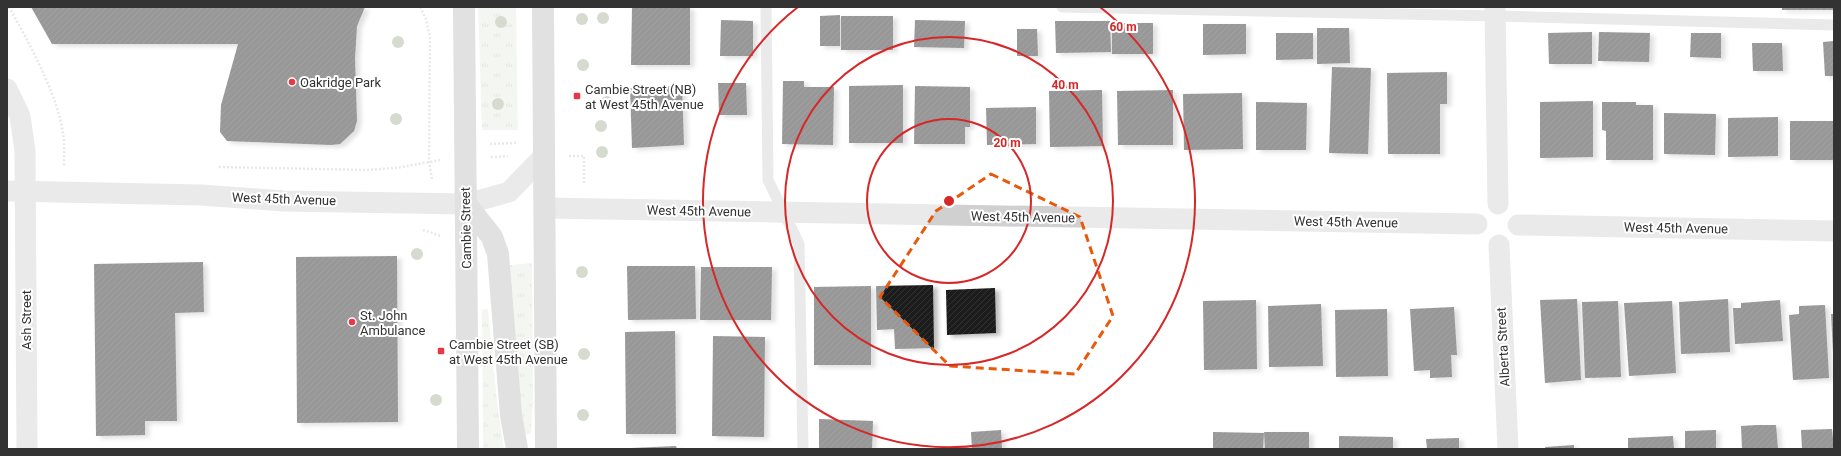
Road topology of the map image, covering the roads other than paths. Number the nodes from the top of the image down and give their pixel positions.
1 (464, 7) edge
2 (543, 7) edge
3 (766, 7) edge
4 (1062, 7) edge
5 (1495, 11) edge
6 (1834, 25) edge
7 (7, 89) edge
8 (544, 156) junction
9 (16, 191) edge
10 (466, 204) junction
11 (1498, 204) junction
12 (544, 208) junction
13 (784, 213) junction
14 (1477, 224) junction
15 (1518, 224) junction
16 (1834, 231) edge
17 (1499, 245) junction
18 (27, 449) edge
19 (468, 449) edge
20 (517, 449) edge
21 (546, 449) edge
22 (803, 449) edge
23 (1508, 449) edge

1 - 10 main road, Cambie Street
2 - 8 main road
3 - 13 lane
4 - 5 lane
5 - 6 lane
5 - 11 street
7 - 9 street, Ash Street
8 - 10 street, West 45th Avenue
8 - 12 main road
9 - 10 street, West 45th Avenue
9 - 18 street, Ash Street
10 - 19 main road, Cambie Street
10 - 20 main road
11 - 14 street
11 - 15 street
12 - 13 street, West 45th Avenue
12 - 21 main road
13 - 14 street, West 45th Avenue
13 - 22 lane
14 - 17 street
15 - 16 street, West 45th Avenue
15 - 17 street
17 - 23 street, Alberta Street

